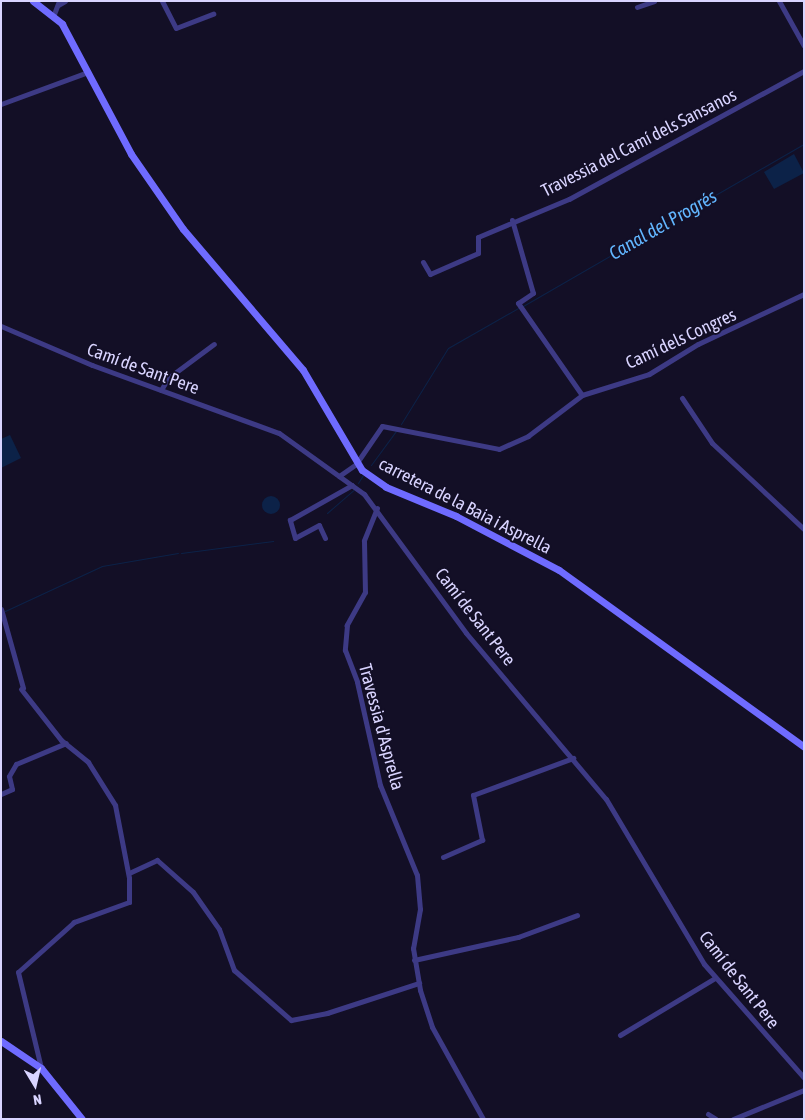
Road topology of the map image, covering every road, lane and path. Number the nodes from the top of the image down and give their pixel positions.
1 (33, 1) edge
2 (65, 1) edge
3 (162, 1) edge
4 (654, 1) edge
5 (779, 1) edge
6 (58, 3) edge
7 (638, 7) dead end
8 (54, 14) junction
9 (213, 14) dead end
10 (804, 46) edge
11 (804, 71) edge
12 (88, 72) junction
13 (1, 104) edge
14 (512, 220) junction
15 (423, 262) dead end
16 (804, 294) edge
17 (1, 326) edge
18 (214, 344) dead end
19 (161, 390) junction
20 (582, 395) junction
21 (682, 398) dead end
22 (356, 464) junction
23 (339, 476) junction
24 (352, 485) junction
25 (377, 508) junction
26 (804, 529) edge
27 (325, 538) dead end
28 (1, 609) edge
29 (66, 743) junction
30 (804, 747) edge
31 (573, 758) junction
32 (1, 794) edge
33 (443, 857) dead end
34 (128, 873) junction
35 (577, 915) dead end
36 (414, 960) junction
37 (716, 978) junction
38 (419, 983) junction
39 (620, 1035) dead end
40 (1, 1041) edge
41 (41, 1068) junction
42 (804, 1078) edge
43 (804, 1090) edge
44 (708, 1114) dead end
45 (82, 1119) edge
46 (484, 1119) edge
47 (716, 1119) edge
48 (733, 1119) edge

1 - 8 main road, carretera de la Baia i Asprella
2 - 6 street
3 - 9 street
4 - 7 street
5 - 10 street
6 - 8 street
8 - 12 main road, carretera de la Baia i Asprella
11 - 14 street, Travessia del Camí dels Sansanos
12 - 13 street
12 - 22 main road, carretera de la Baia i Asprella
14 - 15 street, Travessia del Camí dels Sansanos
14 - 20 street
16 - 20 street, Camí dels Congres
17 - 19 street, Camí de Sant Pere
18 - 19 street
19 - 23 street, Camí de Sant Pere
20 - 22 street, Camí dels Congres
21 - 26 street
22 - 23 street, Camí dels Congres
22 - 30 main road, carretera de la Baia i Asprella
23 - 24 street, Camí de Sant Pere
24 - 25 street, Camí de Sant Pere
24 - 27 street
25 - 31 street, Camí de Sant Pere
25 - 36 street, Travessia d'Asprella
28 - 29 street
29 - 32 street
29 - 34 street
31 - 33 street
31 - 37 street, Camí de Sant Pere
34 - 38 street
34 - 41 street
35 - 36 street
36 - 38 street, Travessia d'Asprella
37 - 39 street
37 - 42 street, Camí de Sant Pere
38 - 46 street, Travessia d'Asprella
40 - 41 main road
41 - 45 main road
43 - 48 street
44 - 47 street

